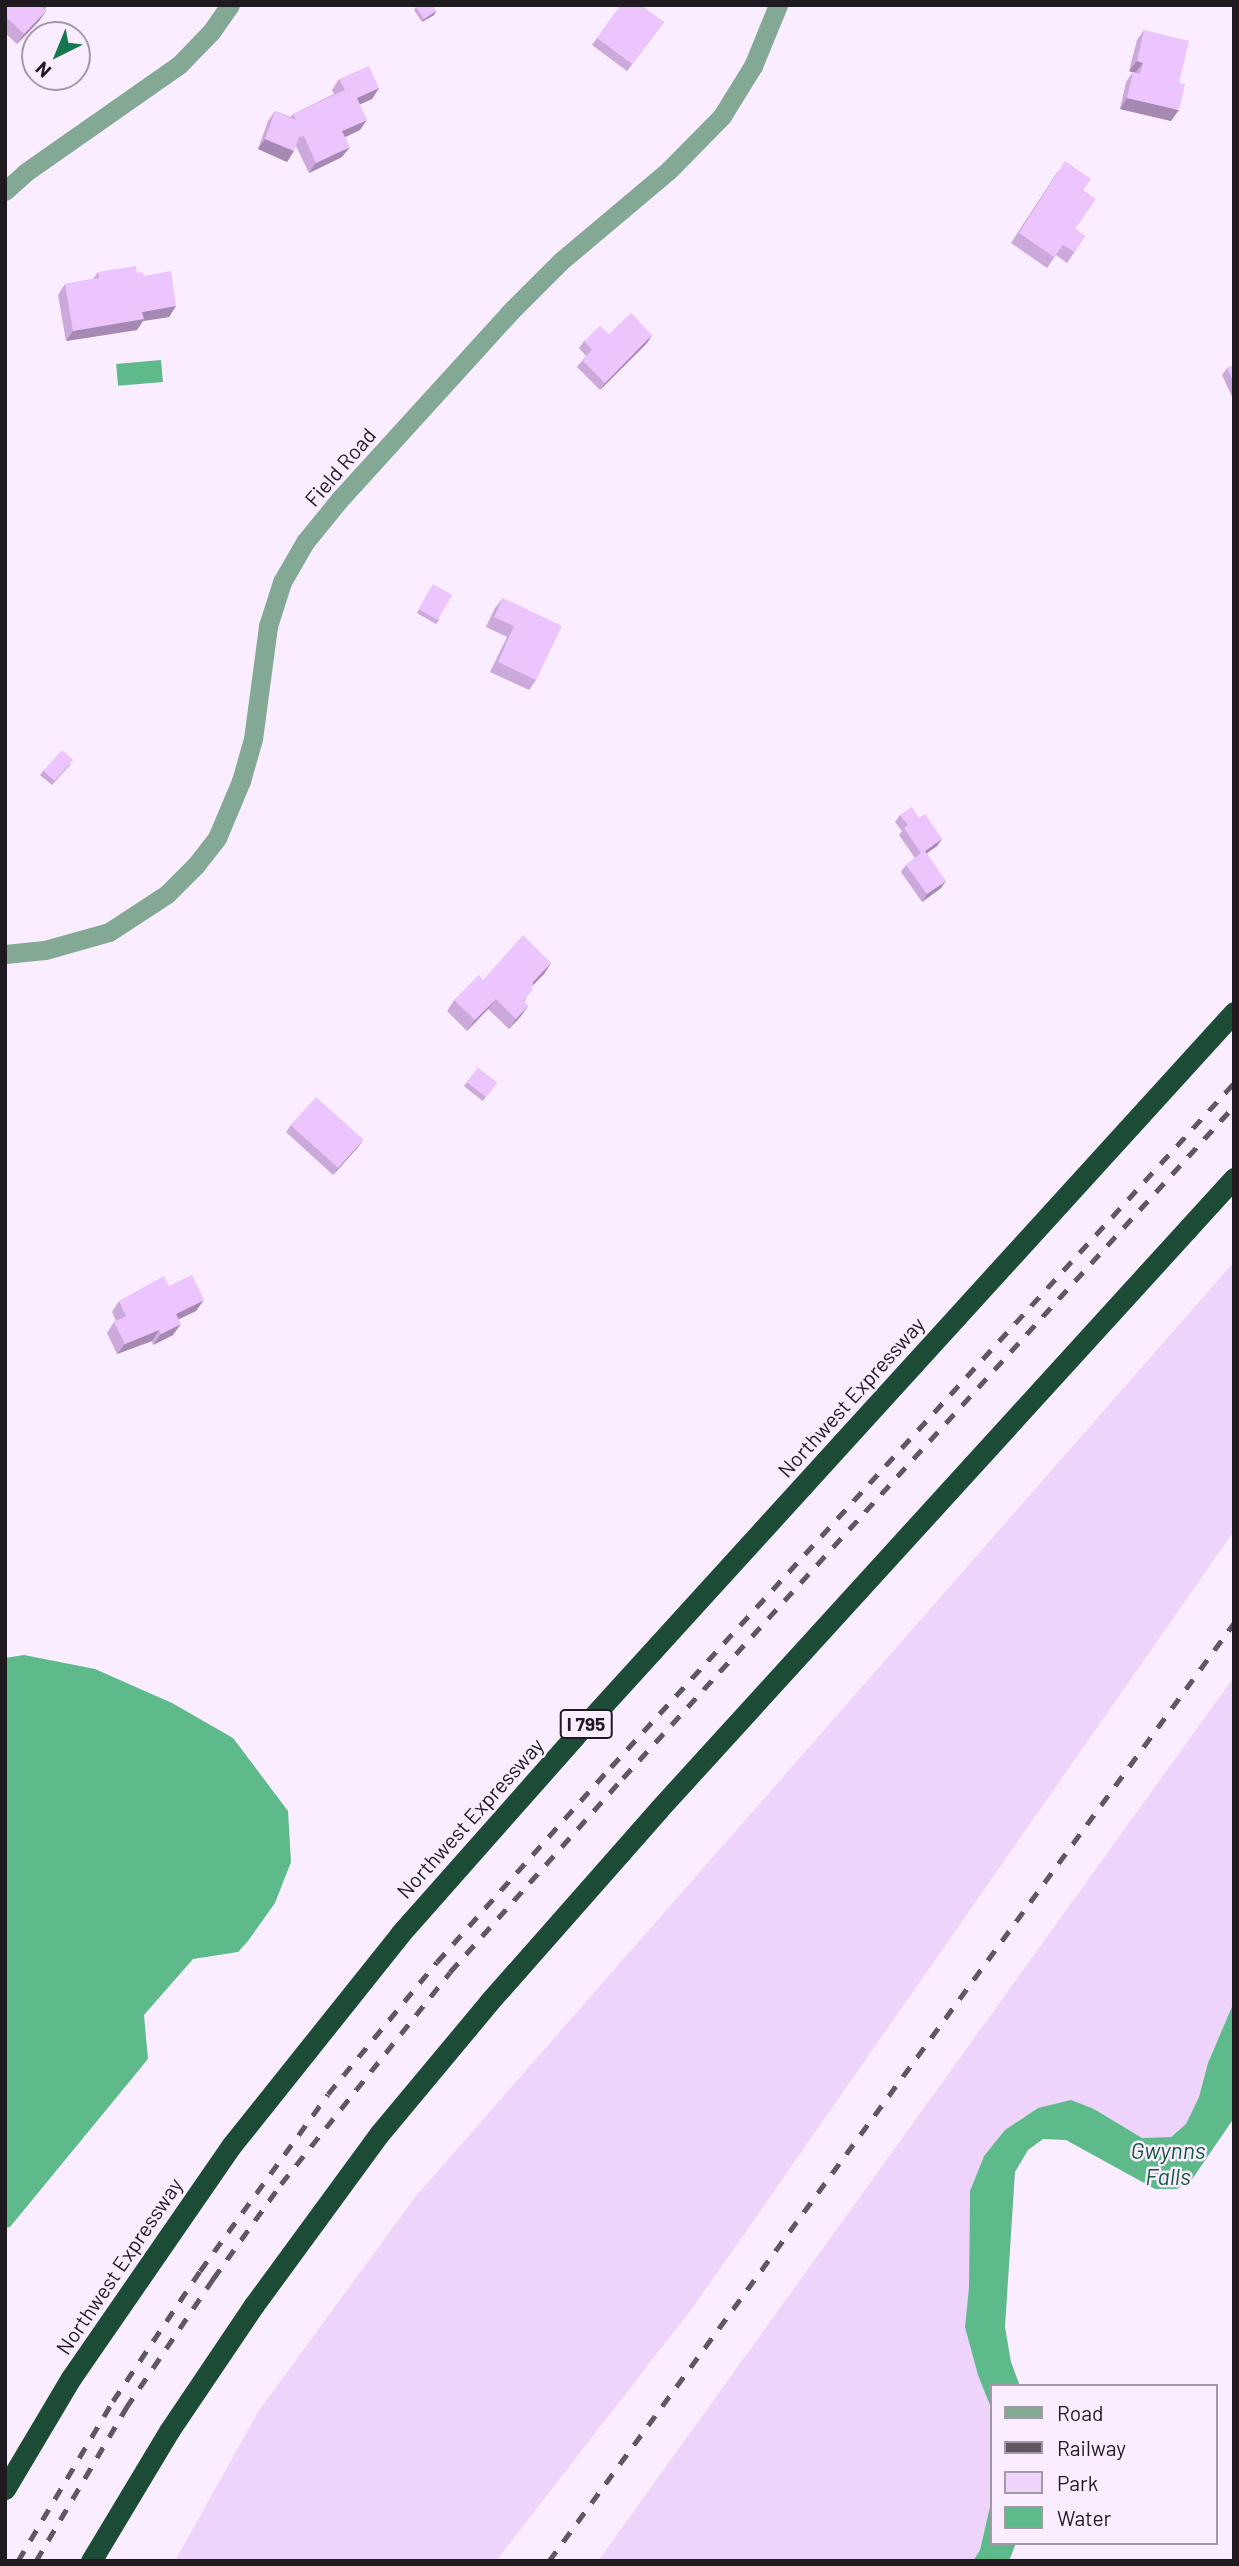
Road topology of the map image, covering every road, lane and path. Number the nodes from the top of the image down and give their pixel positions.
1 (230, 5) edge
2 (778, 5) edge
3 (5, 191) edge
4 (5, 954) edge
5 (1234, 1012) edge
6 (1234, 1178) edge
7 (5, 2489) edge
8 (91, 2561) edge

1 - 3 street
2 - 4 street, Field Road
5 - 7 highway, Northwest Expressway / I 795
6 - 8 highway

